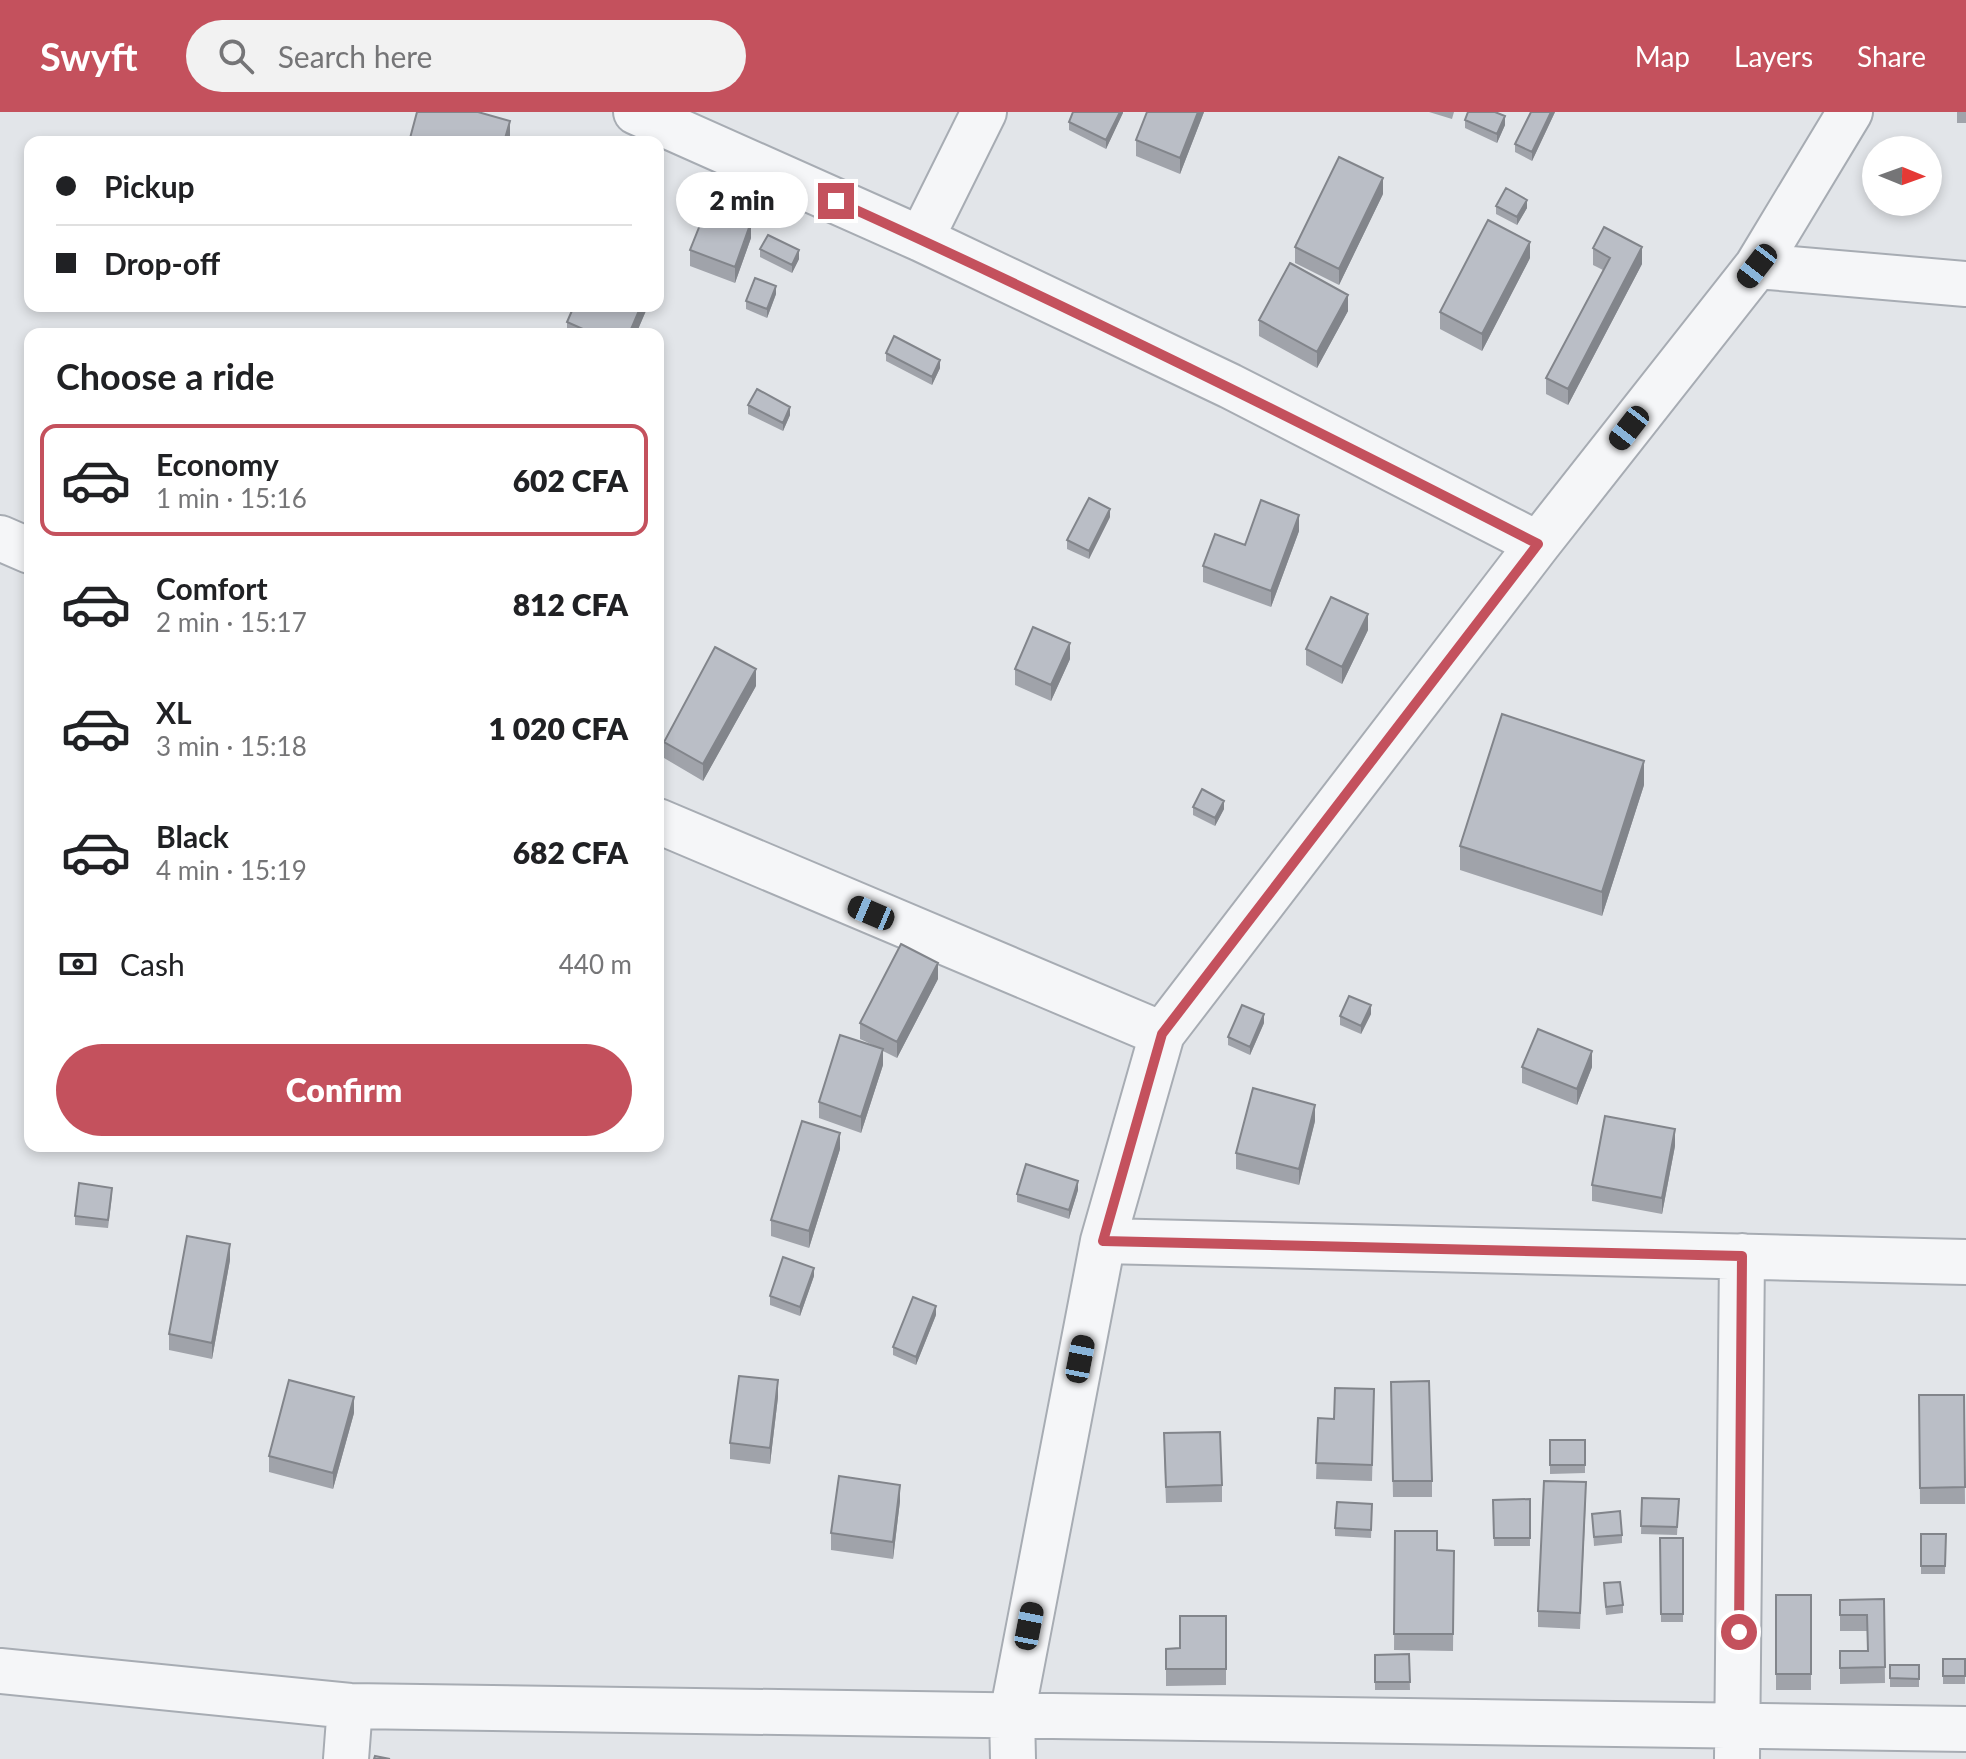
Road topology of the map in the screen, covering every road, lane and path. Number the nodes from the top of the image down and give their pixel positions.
1 (636, 112) edge
2 (984, 112) edge
3 (1850, 112) edge
4 (921, 239) junction
5 (1757, 266) junction
6 (1966, 284) edge
7 (0, 538) edge
8 (1538, 544) junction
9 (24, 548) edge
10 (664, 824) edge
11 (1162, 1034) junction
12 (1103, 1241) junction
13 (1742, 1256) junction
14 (1966, 1262) edge
15 (0, 1671) edge
16 (350, 1706) junction
17 (1012, 1715) junction
18 (1966, 1729) edge
19 (1738, 1742) edge
20 (346, 1759) edge
21 (1013, 1759) edge

1 - 4 street
2 - 4 street
3 - 5 street
4 - 8 street
5 - 6 street
5 - 8 street
7 - 9 street
8 - 11 street
10 - 11 street
11 - 12 street
12 - 13 street
12 - 17 street
13 - 14 street
13 - 19 street
15 - 16 street
16 - 17 street
16 - 20 street
17 - 19 street
17 - 21 street
18 - 19 street

